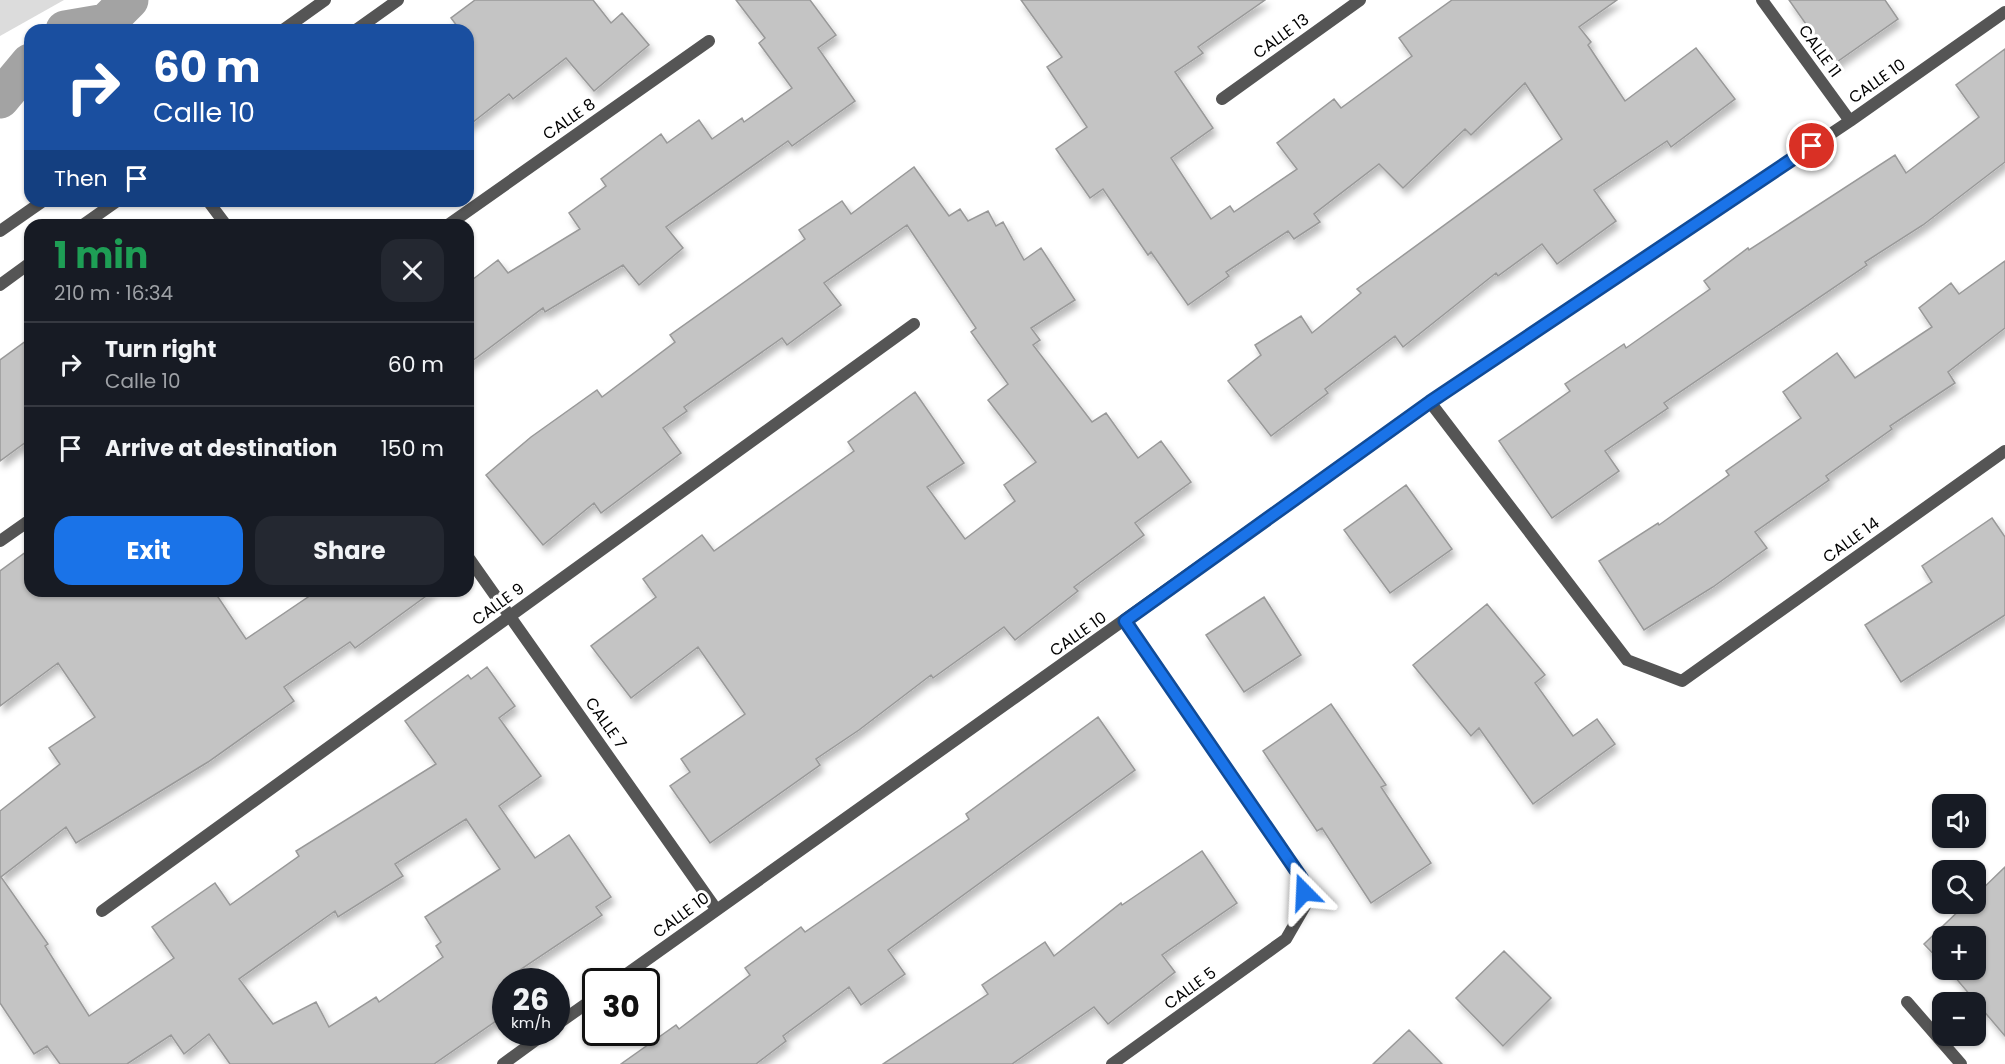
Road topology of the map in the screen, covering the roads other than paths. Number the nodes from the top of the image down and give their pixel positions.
1 (325, 0) edge
2 (398, 0) edge
3 (1360, 0) edge
4 (1762, 0) edge
5 (2005, 12) edge
6 (291, 24) edge
7 (364, 24) edge
8 (709, 41) dead end
9 (1222, 99) dead end
10 (1850, 121) junction
11 (34, 207) edge
12 (108, 207) edge
13 (474, 207) edge
14 (474, 207) edge
15 (92, 219) edge
16 (457, 219) edge
17 (0, 231) edge
18 (24, 267) edge
19 (0, 285) edge
20 (914, 324) dead end
21 (1430, 402) junction
22 (2005, 451) edge
23 (24, 524) edge
24 (0, 541) edge
25 (474, 565) edge
26 (510, 616) junction
27 (1125, 621) junction
28 (716, 909) junction
29 (102, 911) dead end
30 (635, 968) edge
31 (1907, 1002) dead end
32 (528, 1046) edge
33 (503, 1064) edge
34 (1112, 1064) edge
35 (1961, 1064) edge

1 - 6 street
2 - 7 street
3 - 9 street, CALLE 13
4 - 10 street, CALLE 11
5 - 10 street, CALLE 10
8 - 14 street, CALLE 8
10 - 21 street, CALLE 10
11 - 17 street
12 - 15 street
13 - 16 street, CALLE 8
18 - 19 street
20 - 26 street, CALLE 9
21 - 22 street, CALLE 14
21 - 27 street, CALLE 10
23 - 24 street
25 - 26 street, CALLE 7
26 - 28 street, CALLE 7
26 - 29 street, CALLE 9
27 - 28 street, CALLE 10
27 - 34 street, CALLE 5
28 - 30 street, CALLE 10
31 - 35 street
32 - 33 street

